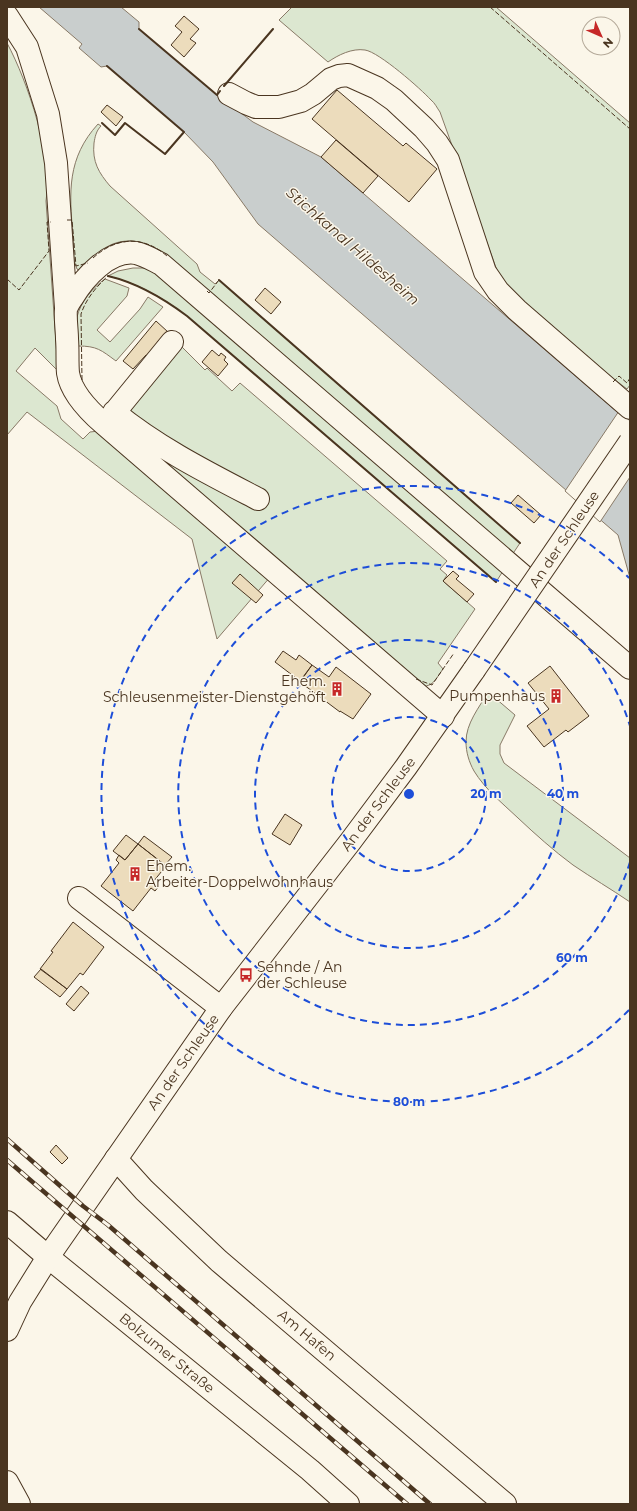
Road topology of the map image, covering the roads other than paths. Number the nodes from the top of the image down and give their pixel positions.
1 (7, 16) edge
2 (229, 94) dead end
3 (66, 308) junction
4 (172, 342) dead end
5 (630, 408) edge
6 (109, 418) junction
7 (630, 442) edge
8 (258, 499) dead end
9 (630, 668) edge
10 (443, 716) junction
11 (79, 898) dead end
12 (221, 1008) junction
13 (116, 1159) junction
14 (7, 1222) edge
15 (48, 1257) junction
16 (7, 1330) edge
17 (7, 1482) edge
18 (19, 1504) edge
19 (348, 1504) edge
20 (505, 1504) edge

1 - 3 main road
2 - 5 main road
3 - 6 main road
3 - 9 main road
4 - 6 main road
6 - 8 main road
6 - 10 main road
7 - 10 main road, An der Schleuse, bridge
10 - 12 main road, An der Schleuse
11 - 12 main road
12 - 13 main road, An der Schleuse
13 - 15 main road, An der Schleuse
13 - 20 main road, Am Hafen
14 - 15 main road, Bolzumer Straße
15 - 16 main road
15 - 19 main road, Bolzumer Straße
17 - 18 main road

